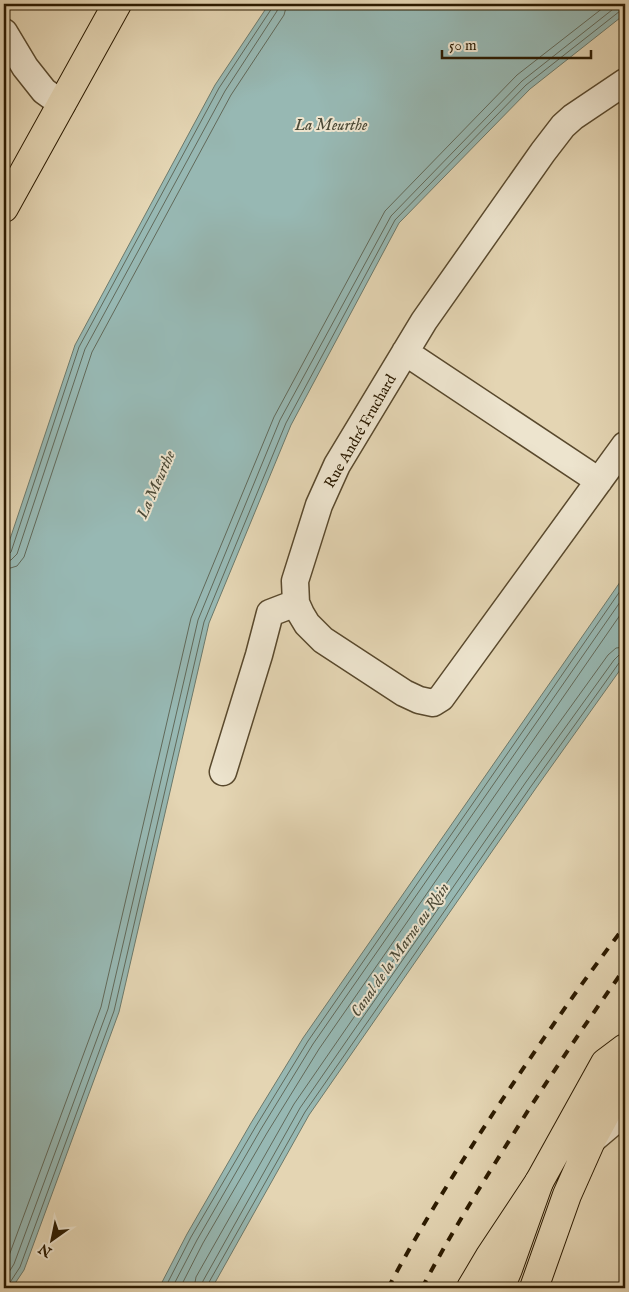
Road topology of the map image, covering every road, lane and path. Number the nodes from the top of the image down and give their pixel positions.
1 (117, 4) edge
2 (4, 32) edge
3 (625, 82) edge
4 (62, 104) junction
5 (4, 208) edge
6 (405, 352) junction
7 (625, 445) edge
8 (598, 481) junction
9 (296, 604) junction
10 (223, 772) dead end
11 (625, 1048) edge
12 (625, 1078) edge
13 (625, 1112) edge
14 (591, 1141) junction
15 (539, 1182) junction
16 (471, 1288) edge
17 (500, 1288) edge
18 (534, 1288) edge

1 - 4 main road
2 - 4 street
3 - 6 street, Rue André Fruchard
4 - 5 main road
6 - 8 street
6 - 9 street, Rue André Fruchard
7 - 8 street, Rue André Fruchard
8 - 9 street, Rue André Fruchard
9 - 10 street
11 - 15 main road
12 - 14 main road
13 - 14 street
14 - 18 main road
15 - 16 main road
15 - 17 main road

